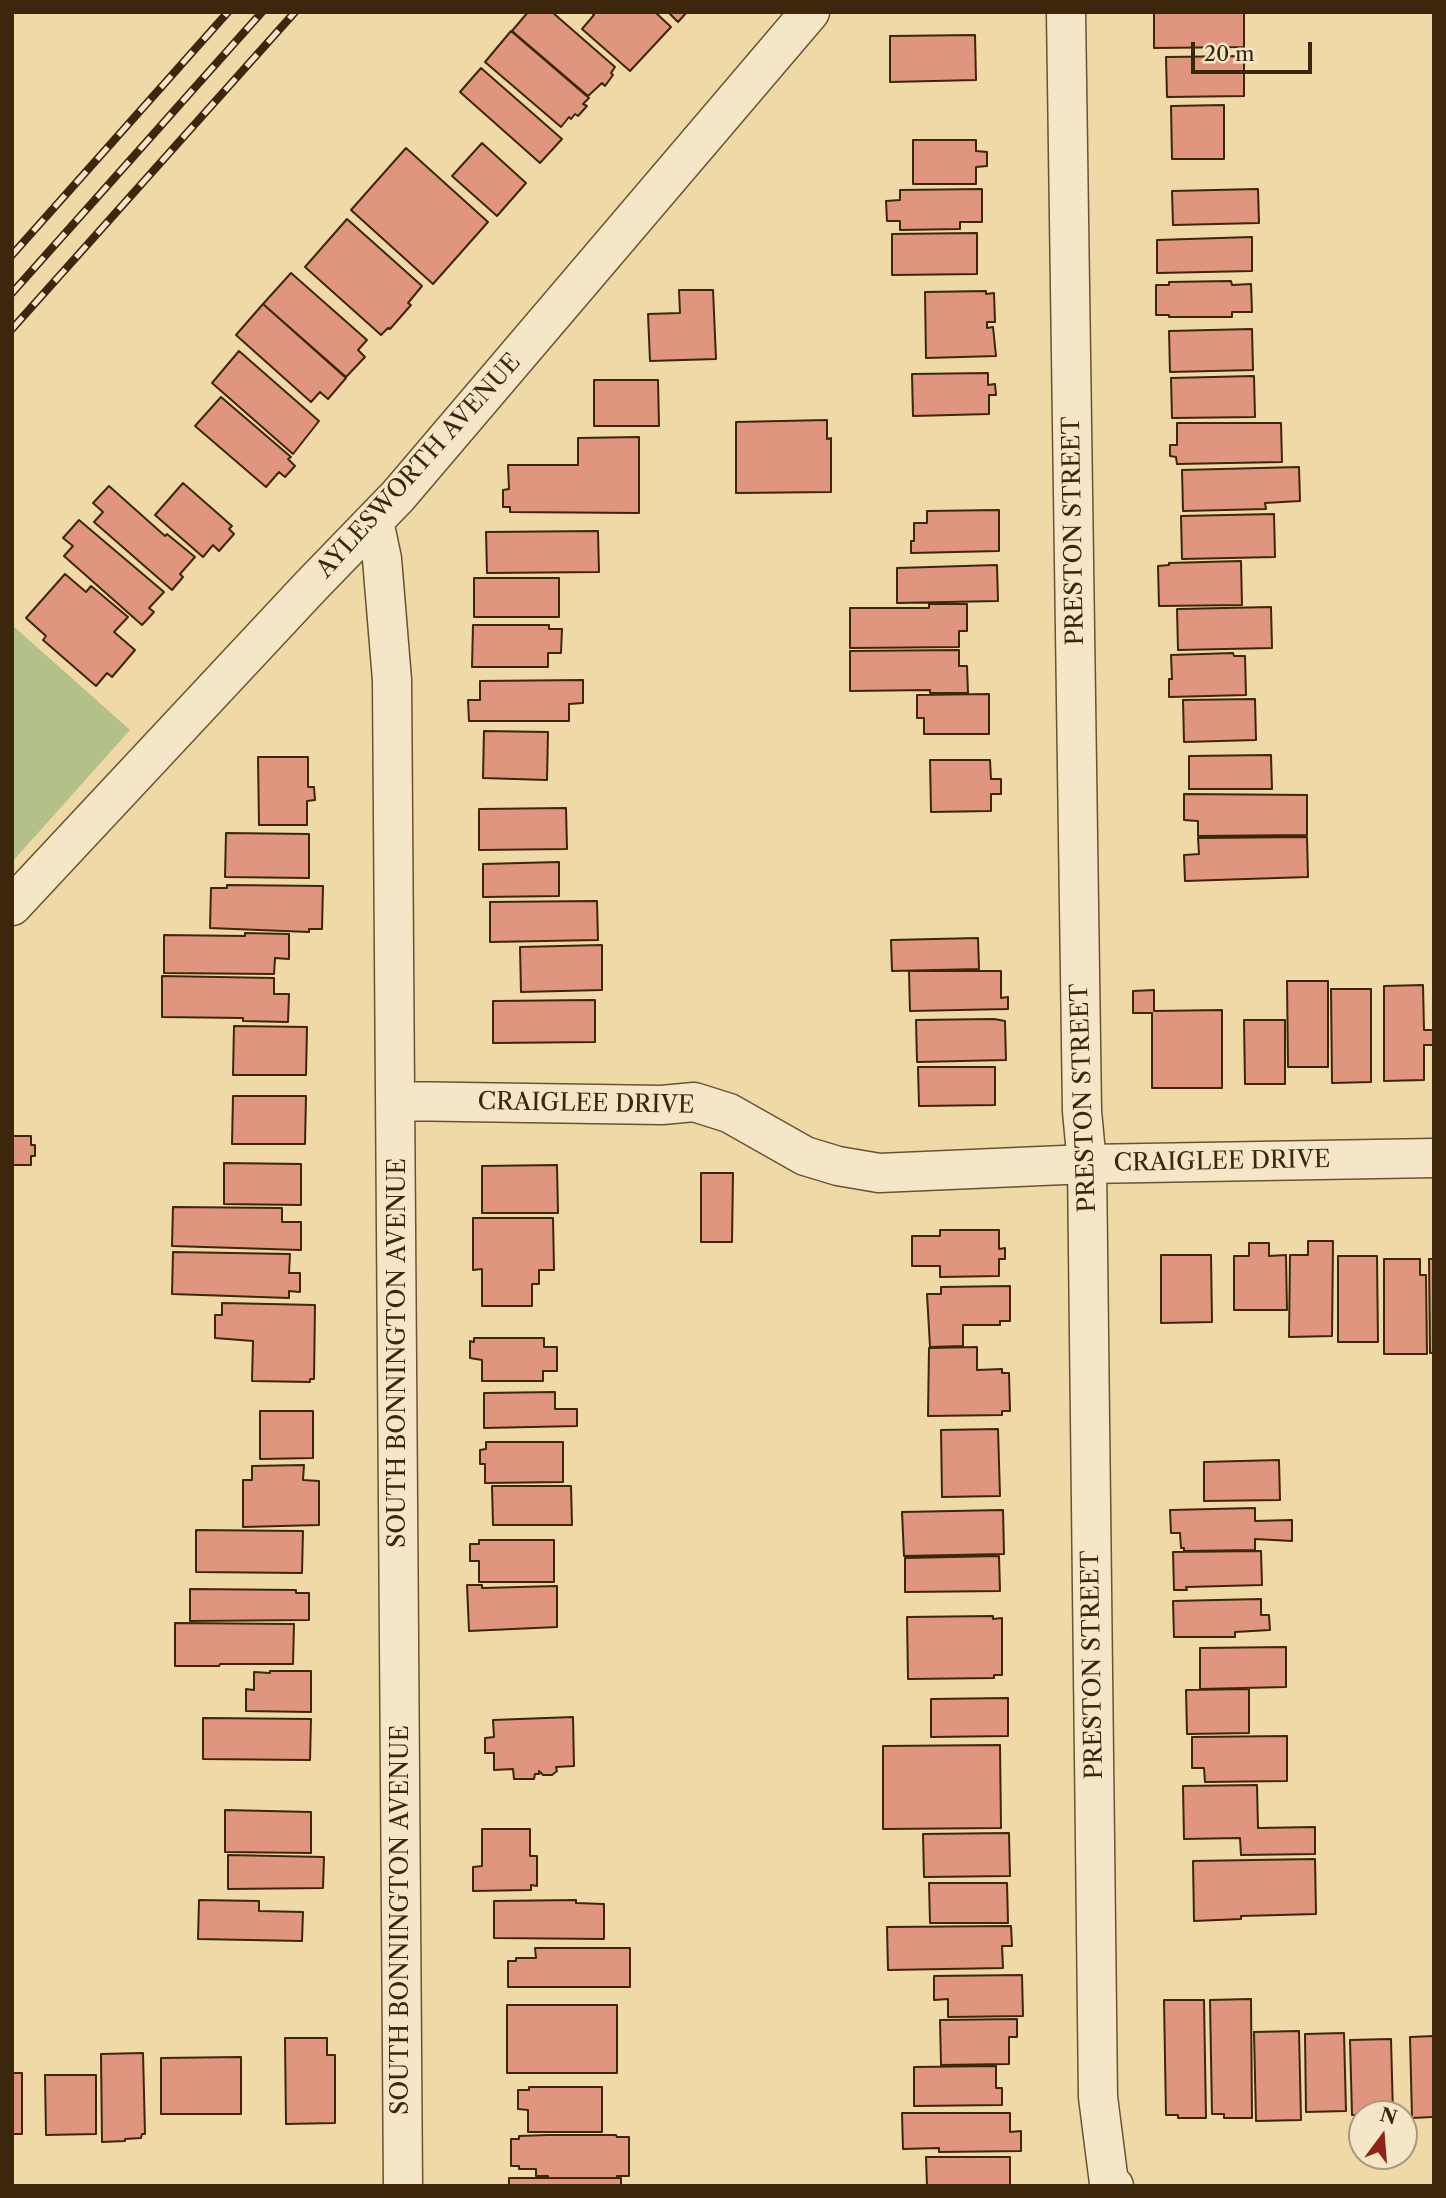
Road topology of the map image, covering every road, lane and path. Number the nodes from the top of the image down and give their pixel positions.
1 (810, 12) edge
2 (1066, 12) edge
3 (374, 521) junction
4 (12, 906) edge
5 (396, 1101) junction
6 (1434, 1158) edge
7 (1087, 1164) junction
8 (1111, 2184) edge
9 (403, 2186) edge

1 - 3 street, AYLESWORTH AVENUE
2 - 7 street, PRESTON STREET
3 - 4 street, AYLESWORTH AVENUE
3 - 5 street, SOUTH BONNINGTON AVENUE
5 - 7 street, CRAIGLEE DRIVE
5 - 9 street, SOUTH BONNINGTON AVENUE
6 - 7 street, CRAIGLEE DRIVE
7 - 8 street, PRESTON STREET

